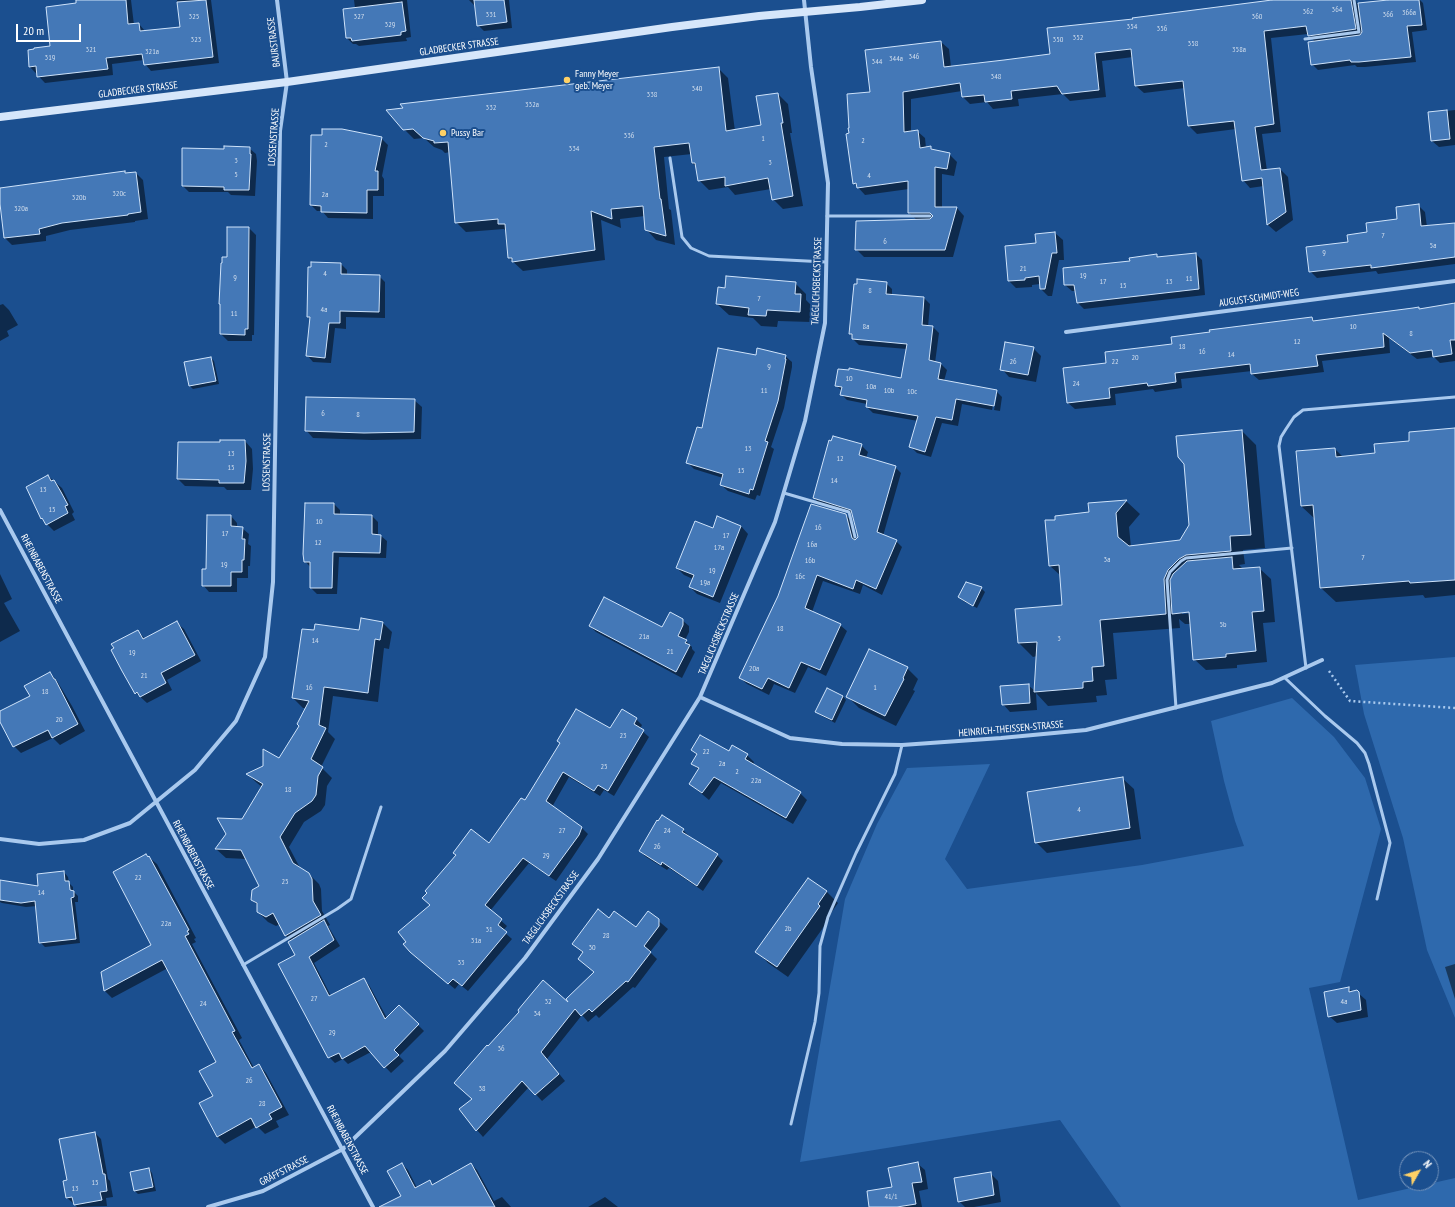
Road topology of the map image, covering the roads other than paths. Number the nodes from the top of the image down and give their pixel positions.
1 (277, 0) edge
2 (804, 0) edge
3 (922, 0) edge
4 (1354, 0) edge
5 (805, 11) junction
6 (1305, 39) dead end
7 (287, 82) junction
8 (0, 117) edge
9 (670, 158) dead end
10 (827, 216) junction
11 (930, 216) dead end
12 (826, 262) junction
13 (1455, 280) edge
14 (1066, 332) dead end
15 (1455, 397) edge
16 (784, 493) junction
17 (0, 510) edge
18 (855, 537) dead end
19 (1292, 548) junction
20 (1322, 660) road end
21 (1306, 668) junction
22 (1285, 678) junction
23 (700, 697) junction
24 (1176, 708) junction
25 (902, 745) junction
26 (156, 802) junction
27 (381, 808) dead end
28 (0, 839) edge
29 (1377, 899) dead end
30 (244, 965) junction
31 (791, 1124) dead end
32 (343, 1149) junction
33 (208, 1207) edge
34 (373, 1207) edge

1 - 7 street, BAURSTRASSE
2 - 5 street, TAEGLICHSBECKSTRASSE
3 - 5 main road, GLADBECKER STRASSE
4 - 6 lane
5 - 7 main road, GLADBECKER STRASSE
5 - 10 street, TAEGLICHSBECKSTRASSE
7 - 8 main road, GLADBECKER STRASSE
7 - 26 street, LOSSENSTRASSE
9 - 12 lane
10 - 11 lane
10 - 12 street, TAEGLICHSBECKSTRASSE
12 - 16 street, TAEGLICHSBECKSTRASSE
13 - 14 street, AUGUST-SCHMIDT-WEG
15 - 19 lane
16 - 18 lane
16 - 23 street, TAEGLICHSBECKSTRASSE
17 - 26 street, RHEINBABENSTRASSE
19 - 21 lane
19 - 24 lane
20 - 21 street, HEINRICH-THEISSEN-STRASSE
21 - 22 street, HEINRICH-THEISSEN-STRASSE
22 - 24 street, HEINRICH-THEISSEN-STRASSE
22 - 29 lane
23 - 25 street, HEINRICH-THEISSEN-STRASSE
23 - 32 street, TAEGLICHSBECKSTRASSE
24 - 25 street, HEINRICH-THEISSEN-STRASSE
25 - 31 lane
26 - 28 street, LOSSENSTRASSE
26 - 30 street, RHEINBABENSTRASSE
27 - 30 lane
30 - 32 street, RHEINBABENSTRASSE
32 - 33 street, GRÄFFSTRASSE
32 - 34 street, RHEINBABENSTRASSE

